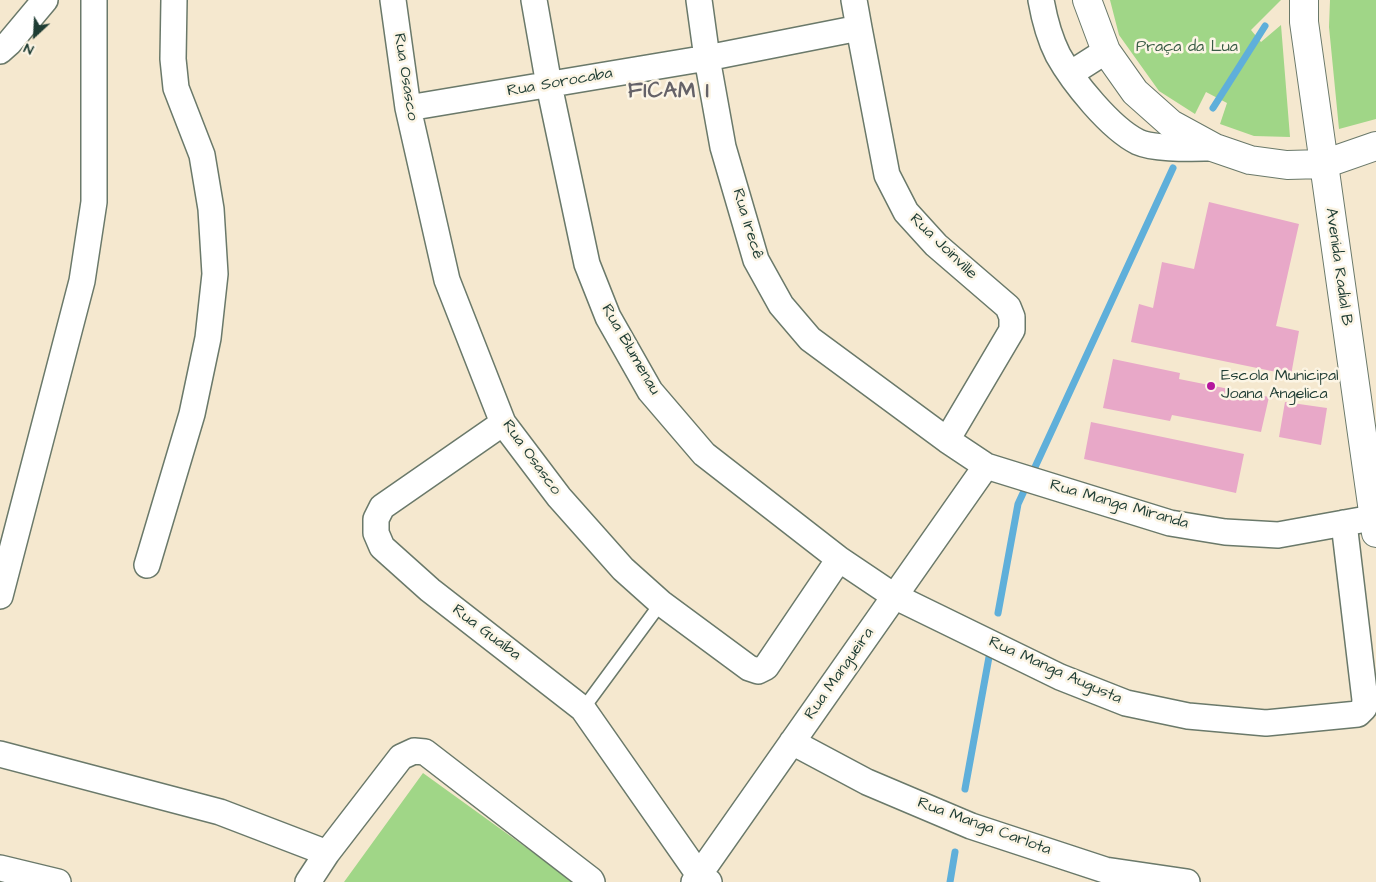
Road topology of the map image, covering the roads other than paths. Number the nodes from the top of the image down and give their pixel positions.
1 (44, 0) edge
2 (94, 0) edge
3 (174, 0) edge
4 (393, 0) edge
5 (534, 0) edge
6 (699, 0) edge
7 (854, 0) edge
8 (1041, 0) edge
9 (1087, 0) edge
10 (1304, 0) edge
11 (859, 28) junction
12 (0, 51) edge
13 (1106, 51) junction
14 (707, 58) junction
15 (1070, 74) junction
16 (549, 85) junction
17 (408, 108) junction
18 (1376, 146) edge
19 (1214, 148) junction
20 (1324, 164) junction
21 (503, 423) junction
22 (946, 440) junction
23 (986, 466) junction
24 (1344, 523) junction
25 (1375, 523) edge
26 (839, 559) junction
27 (147, 565) dead end
28 (0, 596) edge
29 (894, 596) junction
30 (662, 603) junction
31 (583, 709) junction
32 (792, 742) junction
33 (0, 754) edge
34 (327, 853) junction
35 (0, 868) edge
36 (700, 880) edge
37 (58, 882) edge
38 (308, 882) edge
39 (592, 882) edge
40 (1187, 882) edge

1 - 12 street
2 - 28 street
3 - 27 street
4 - 17 street, Rua Osasco
5 - 16 street, Rua Blumenau
6 - 14 street, Rua Irecê
7 - 11 street, Rua Joinville
8 - 15 street
9 - 13 main road
10 - 20 main road, Avenida Radial B
11 - 14 street, Rua Sorocaba
11 - 22 street, Rua Joinville
13 - 15 street
13 - 19 main road
14 - 16 street, Rua Sorocaba
14 - 22 street, Rua Irecê
15 - 19 street
16 - 17 street, Rua Sorocaba
16 - 26 street, Rua Blumenau
17 - 21 street, Rua Osasco
18 - 20 main road
19 - 20 main road
20 - 25 main road, Avenida Radial B
21 - 30 street, Rua Osasco
21 - 31 street, Rua Guaíba
22 - 23 street, Rua Irecê
23 - 24 street, Rua Manga Miranda
23 - 29 street, Rua Mangueira
24 - 25 street, Rua Manga Miranda
24 - 29 street, Rua Manga Augusta
26 - 29 street, Rua Blumenau
26 - 30 street, Rua Osasco
29 - 32 street, Rua Mangueira
30 - 31 lane
31 - 36 street, Rua Guaíba
32 - 36 street, Rua Mangueira
32 - 40 street, Rua Manga Carlota
33 - 34 street
34 - 38 street
34 - 39 street
35 - 37 street

